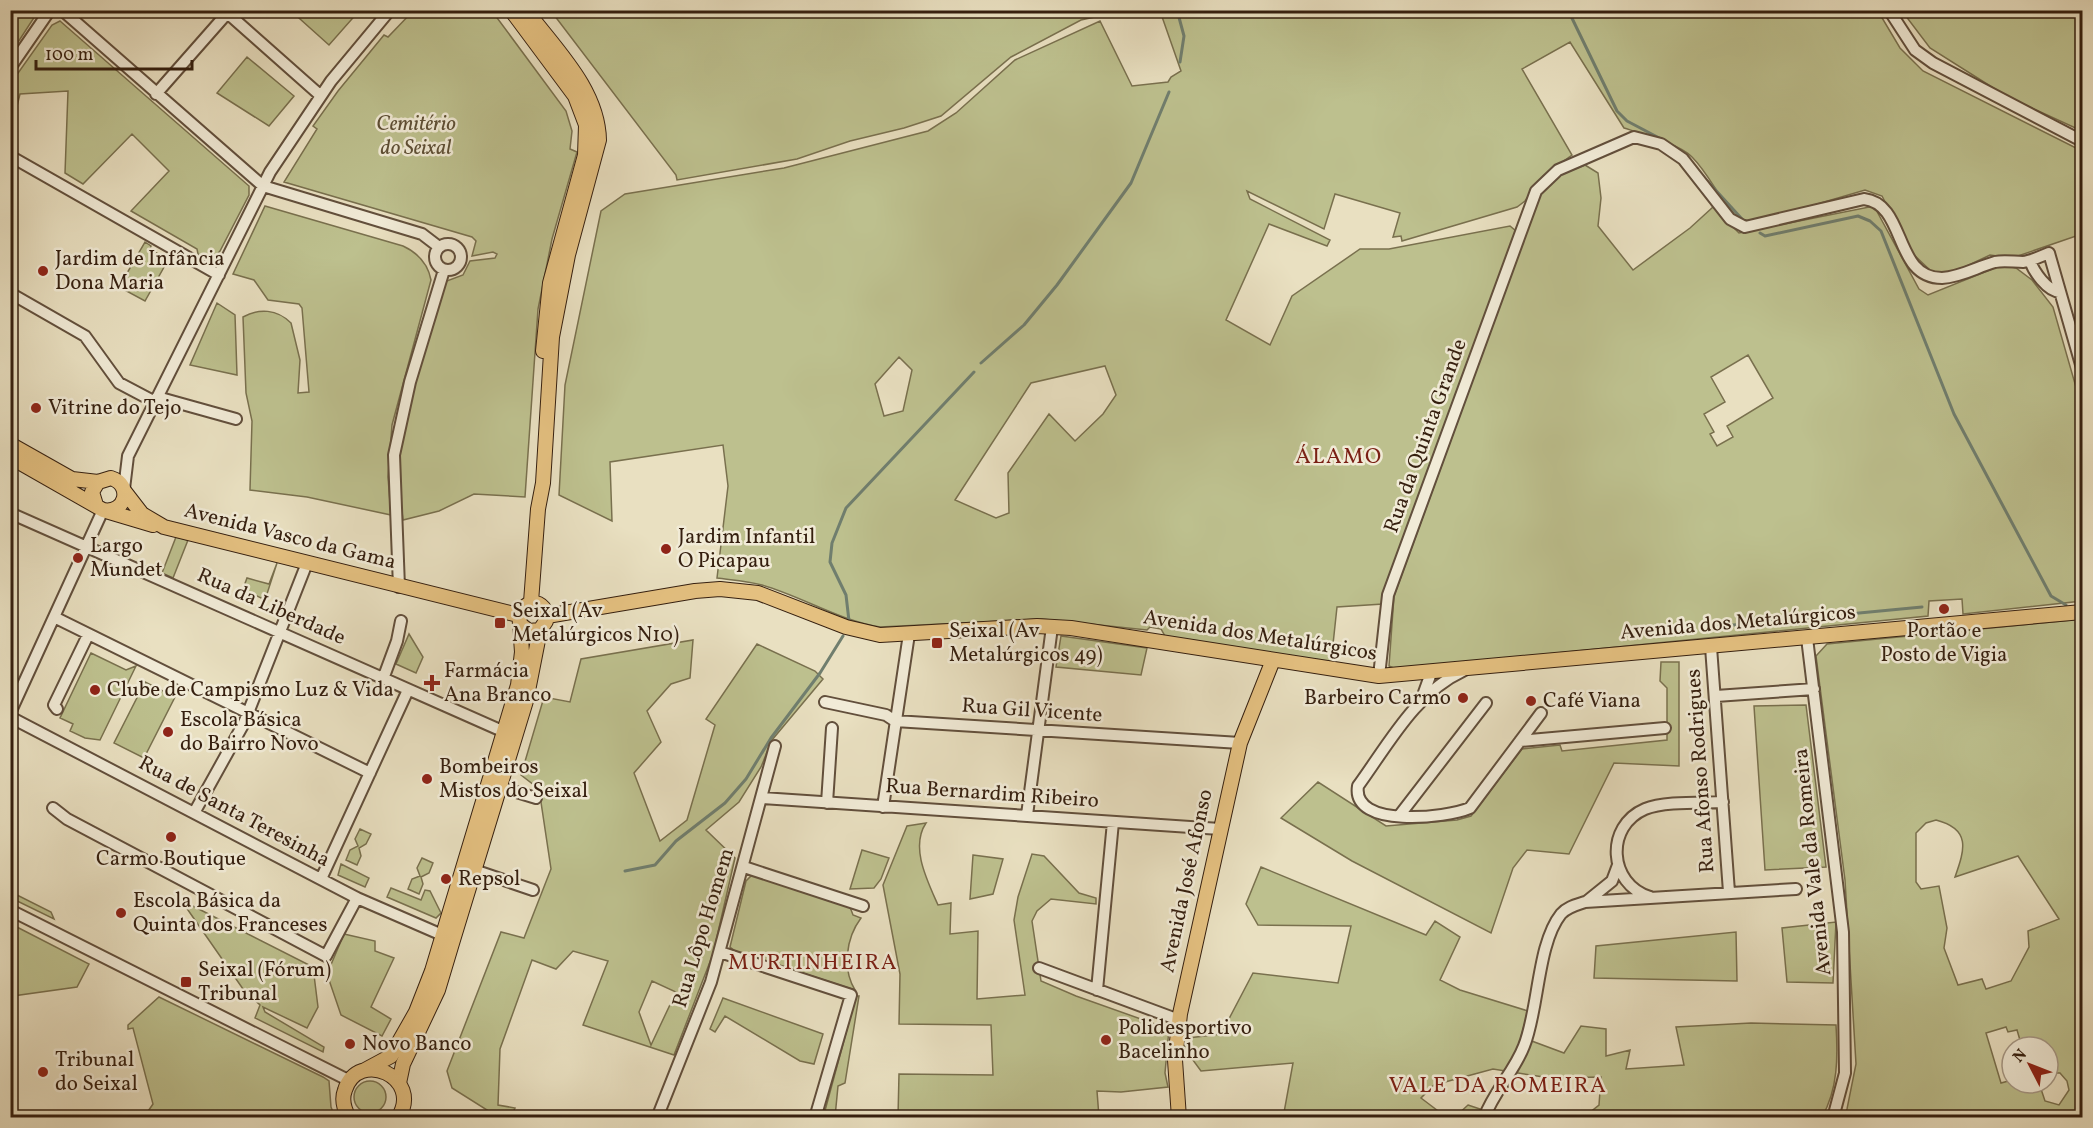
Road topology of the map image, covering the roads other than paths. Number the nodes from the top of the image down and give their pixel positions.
1 (50, 10) edge
2 (62, 10) edge
3 (390, 10) edge
4 (511, 10) edge
5 (526, 10) edge
6 (1889, 10) edge
7 (227, 11) edge
8 (10, 68) edge
9 (156, 94) junction
10 (321, 96) junction
11 (2082, 141) edge
12 (10, 156) edge
13 (263, 186) junction
14 (439, 247) junction
15 (2030, 261) junction
16 (444, 270) junction
17 (219, 275) junction
18 (2060, 292) junction
19 (10, 293) edge
20 (2082, 368) edge
21 (156, 400) junction
22 (236, 418) dead end
23 (10, 444) edge
24 (128, 456) junction
25 (10, 457) edge
26 (100, 481) junction
27 (124, 491) junction
28 (102, 509) junction
29 (538, 509) junction
30 (10, 513) edge
31 (164, 527) junction
32 (86, 547) junction
33 (307, 563) junction
34 (402, 588) junction
35 (531, 603) junction
36 (2082, 612) edge
37 (547, 616) junction
38 (54, 617) junction
39 (519, 620) junction
40 (401, 621) dead end
41 (1052, 627) junction
42 (540, 630) junction
43 (280, 632) junction
44 (909, 634) junction
45 (88, 635) junction
46 (1807, 638) junction
47 (1711, 648) junction
48 (1273, 660) junction
49 (1466, 670) junction
50 (1431, 673) junction
51 (1379, 676) junction
52 (383, 679) junction
53 (1814, 689) junction
54 (408, 690) junction
55 (1716, 696) junction
56 (1421, 700) junction
57 (825, 702) dead end
58 (1486, 703) dead end
59 (57, 709) dead end
60 (1541, 713) dead end
61 (248, 714) junction
62 (10, 715) edge
63 (895, 721) junction
64 (832, 728) dead end
65 (1665, 728) dead end
66 (1040, 731) junction
67 (510, 734) junction
68 (1520, 741) junction
69 (1240, 743) junction
70 (775, 746) dead end
71 (370, 773) junction
72 (494, 786) junction
73 (536, 798) dead end
74 (762, 798) junction
75 (827, 802) junction
76 (1723, 802) junction
77 (883, 807) junction
78 (53, 808) dead end
79 (194, 813) junction
80 (1027, 816) junction
81 (1399, 816) junction
82 (1113, 822) junction
83 (1220, 829) junction
84 (1618, 865) junction
85 (744, 867) junction
86 (469, 868) junction
87 (321, 879) junction
88 (1796, 889) dead end
89 (533, 890) dead end
90 (1729, 892) junction
91 (1650, 897) junction
92 (357, 898) junction
93 (1585, 903) junction
94 (863, 906) dead end
95 (10, 910) edge
96 (448, 938) junction
97 (720, 952) junction
98 (1039, 968) dead end
99 (1097, 990) junction
100 (1179, 1020) junction
101 (365, 1070) junction
102 (350, 1081) junction
103 (399, 1083) junction
104 (401, 1116) edge
105 (349, 1118) edge
106 (657, 1118) edge
107 (815, 1118) edge
108 (1179, 1118) edge
109 (1484, 1118) edge
110 (1833, 1118) edge

1 - 8 street
2 - 9 street
3 - 10 street
4 - 29 main road
5 - 29 main road
6 - 11 street
7 - 9 street
7 - 10 street
9 - 13 street
10 - 13 street
12 - 17 street
13 - 14 street
13 - 17 street
14 - 16 street
14 - 16 street
15 - 18 street
15 - 18 street
15 - 51 street, Rua da Quinta Grande
16 - 34 street
17 - 21 street
18 - 20 street
19 - 21 street
21 - 22 street
21 - 24 street
23 - 26 main road
24 - 26 street
24 - 27 street
25 - 28 main road, Avenida Vasco da Gama
26 - 27 main road
26 - 28 main road
27 - 28 main road
27 - 31 main road, Avenida Vasco da Gama
28 - 31 main road, Avenida Vasco da Gama
28 - 32 street
29 - 35 main road
30 - 32 street, Rua da Liberdade
31 - 33 main road, Avenida Vasco da Gama
32 - 38 street
32 - 43 street, Rua da Liberdade
33 - 34 main road, Avenida Vasco da Gama
33 - 43 street
34 - 39 main road
35 - 37 main road
35 - 39 main road
36 - 46 main road, Avenida dos Metalúrgicos
37 - 42 main road
37 - 44 main road, Avenida dos Metalúrgicos
38 - 45 street
38 - 62 street
39 - 42 main road
39 - 67 main road
40 - 52 street
41 - 44 main road, Avenida dos Metalúrgicos
41 - 48 main road, Avenida dos Metalúrgicos
41 - 66 street
42 - 67 main road
43 - 52 street, Rua da Liberdade
43 - 61 street
44 - 63 street
45 - 59 street
45 - 61 street
46 - 47 main road, Avenida dos Metalúrgicos
46 - 53 street, Avenida Vale da Romeira
47 - 49 main road, Avenida dos Metalúrgicos
47 - 55 street, Rua Afonso Rodrigues
48 - 51 main road, Avenida dos Metalúrgicos
48 - 69 main road, Avenida José Afonso
49 - 50 main road, Avenida dos Metalúrgicos
49 - 56 street
50 - 51 main road, Avenida dos Metalúrgicos
50 - 56 street
52 - 54 street, Rua da Liberdade
53 - 55 street
53 - 110 street, Avenida Vale da Romeira
54 - 67 street, Rua da Liberdade
54 - 71 street
55 - 76 street, Rua Afonso Rodrigues
56 - 81 street
57 - 63 street, Rua Gil Vicente
58 - 81 street
60 - 68 street
61 - 71 street
61 - 79 street
62 - 79 street, Rua de Santa Teresinha
63 - 66 street, Rua Gil Vicente
63 - 77 street
64 - 75 street
65 - 68 street
66 - 69 street, Rua Gil Vicente
66 - 80 street
67 - 72 main road
68 - 81 street
69 - 83 main road, Avenida José Afonso
70 - 74 street, Rua Lôpo Homem
71 - 87 street
72 - 73 street
72 - 86 main road
74 - 75 street, Rua Bernardim Ribeiro
74 - 85 street, Rua Lôpo Homem
75 - 77 street, Rua Bernardim Ribeiro
76 - 84 street
76 - 90 street, Rua Afonso Rodrigues
77 - 80 street, Rua Bernardim Ribeiro
78 - 92 street
79 - 87 street, Rua de Santa Teresinha
80 - 82 street, Rua Bernardim Ribeiro
82 - 83 street, Rua Bernardim Ribeiro
82 - 99 street
83 - 100 main road, Avenida José Afonso
84 - 91 street
84 - 93 street
85 - 94 street
85 - 97 street, Rua Lôpo Homem
86 - 89 street
86 - 96 main road
87 - 92 street, Rua de Santa Teresinha
88 - 90 street
90 - 91 street
91 - 93 street
92 - 96 street, Rua de Santa Teresinha
93 - 109 street
95 - 102 street
96 - 101 main road
96 - 103 main road
97 - 106 street, Rua Lôpo Homem
97 - 107 street
98 - 99 street
99 - 100 street
100 - 108 main road, Avenida José Afonso
101 - 102 main road
101 - 103 main road
102 - 105 main road
103 - 104 main road

